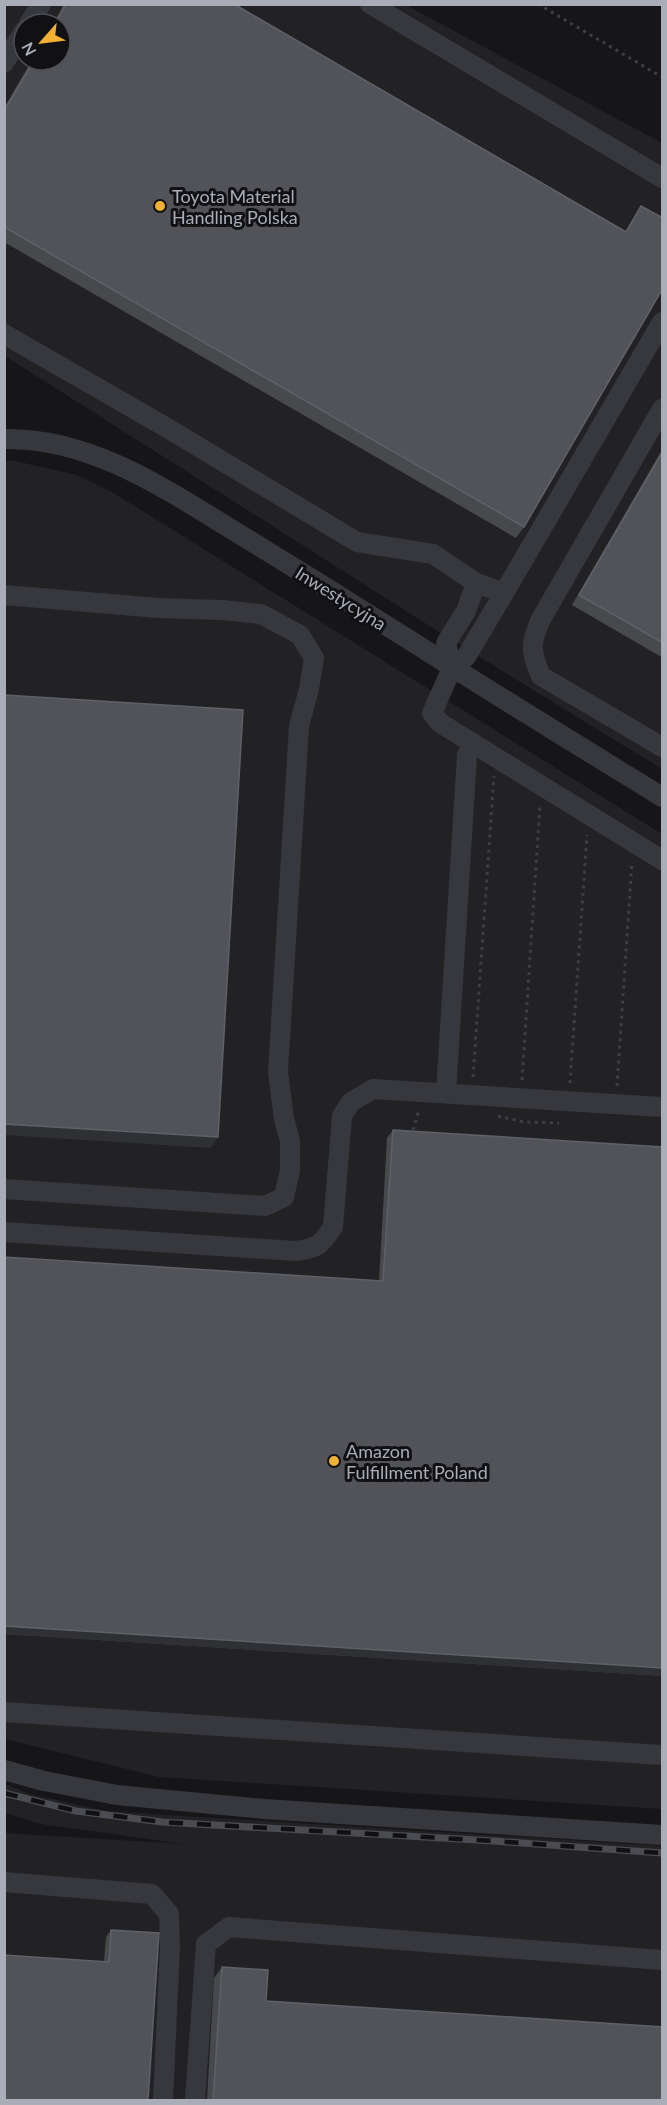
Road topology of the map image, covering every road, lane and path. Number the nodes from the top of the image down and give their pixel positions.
1 (370, 4) edge
2 (537, 4) edge
3 (663, 77) edge
4 (663, 178) edge
5 (663, 322) edge
6 (4, 334) edge
7 (663, 409) edge
8 (4, 439) edge
9 (476, 583) junction
10 (504, 593) junction
11 (4, 595) edge
12 (452, 668) junction
13 (473, 743) junction
14 (663, 747) edge
15 (494, 771) dead end
16 (663, 797) edge
17 (540, 800) dead end
18 (587, 829) dead end
19 (633, 856) dead end
20 (663, 860) edge
21 (473, 1079) dead end
22 (522, 1082) dead end
23 (569, 1085) dead end
24 (616, 1088) dead end
25 (446, 1093) junction
26 (663, 1107) edge
27 (492, 1115) dead end
28 (559, 1123) dead end
29 (4, 1189) edge
30 (4, 1232) edge
31 (4, 1712) edge
32 (663, 1755) edge
33 (4, 1770) edge
34 (663, 1835) edge
35 (4, 1882) edge
36 (663, 1960) edge
37 (163, 2100) edge
38 (195, 2100) edge

1 - 4 street
2 - 3 path
5 - 10 street
6 - 9 street
7 - 14 street
8 - 12 street, Inwestycyjna
9 - 10 street
9 - 12 street
10 - 12 street
11 - 29 street
12 - 13 street
12 - 16 street, Inwestycyjna
13 - 20 street
13 - 25 street
15 - 21 path
17 - 22 path
18 - 23 path
19 - 24 path
25 - 26 street
25 - 30 street
27 - 28 path
31 - 32 street
33 - 34 street
35 - 37 street
36 - 38 street

